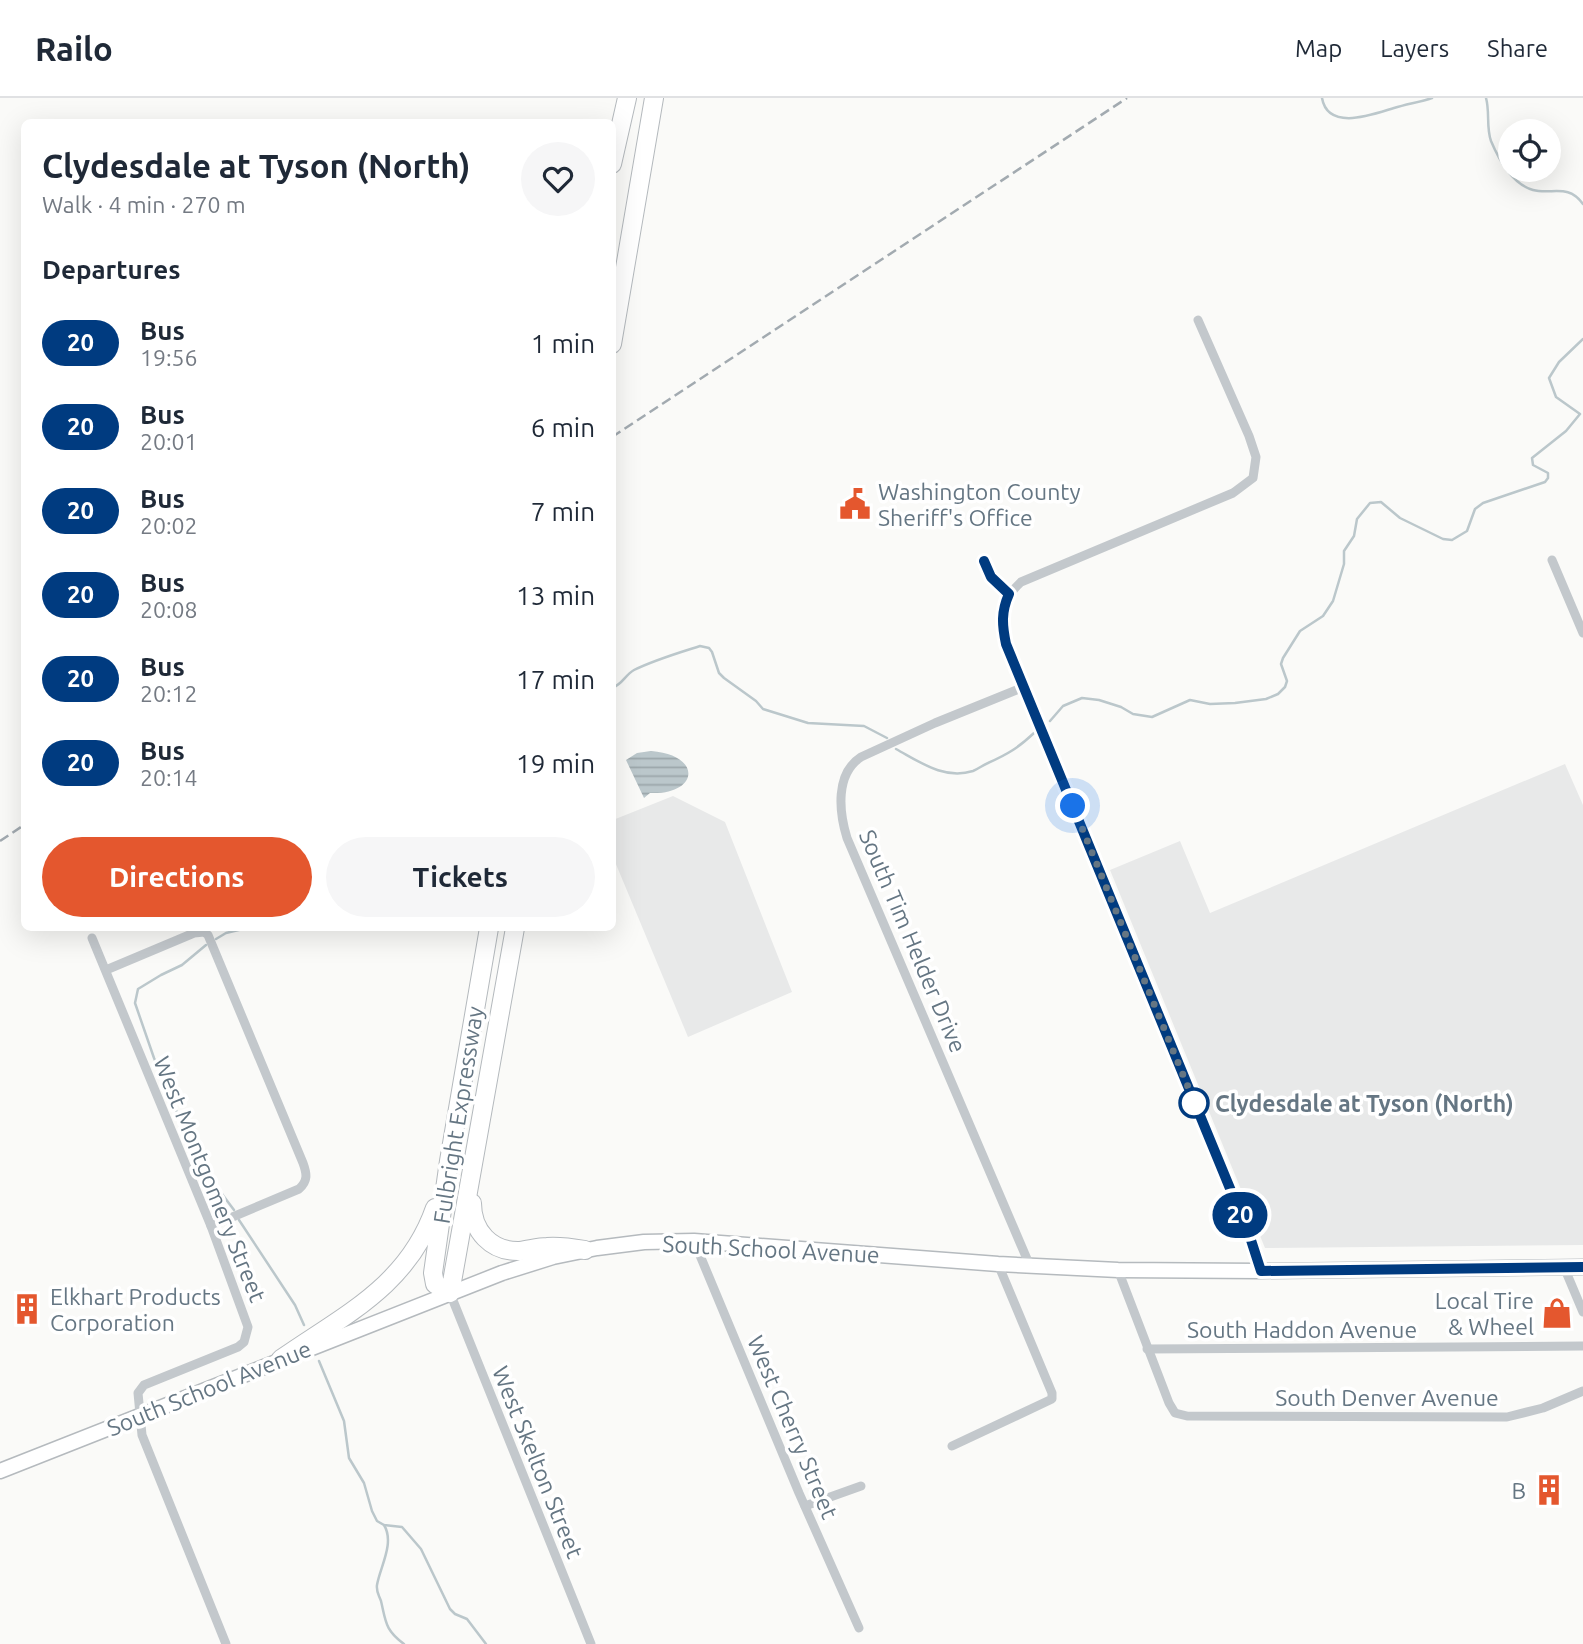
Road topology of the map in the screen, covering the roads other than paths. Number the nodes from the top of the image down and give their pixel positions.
1 (627, 98) edge
2 (654, 98) edge
3 (616, 146) edge
4 (1198, 320) dead end
5 (616, 321) edge
6 (1552, 559) dead end
7 (1583, 633) edge
8 (1024, 687) junction
9 (488, 931) edge
10 (514, 931) edge
11 (92, 938) dead end
12 (106, 970) junction
13 (485, 1099) junction
14 (449, 1161) junction
15 (211, 1226) junction
16 (694, 1241) junction
17 (585, 1250) junction
18 (998, 1264) junction
19 (1030, 1266) junction
20 (1563, 1267) junction
21 (1583, 1267) edge
22 (1118, 1270) junction
23 (1261, 1271) junction
24 (450, 1293) junction
25 (1583, 1312) edge
26 (1583, 1346) edge
27 (1147, 1349) junction
28 (281, 1359) junction
29 (1583, 1391) edge
30 (139, 1416) junction
31 (952, 1446) dead end
32 (0, 1471) edge
33 (861, 1486) dead end
34 (805, 1506) junction
35 (859, 1628) dead end
36 (226, 1644) edge
37 (591, 1644) edge

1 - 3 highway
2 - 5 highway
4 - 8 street
6 - 7 street
8 - 19 street, South Tim Helder Drive
8 - 23 street
9 - 14 highway, Fulbright Expressway
10 - 13 highway, Fulbright Expressway
11 - 12 street, West Montgomery Street
12 - 15 street, West Montgomery Street
12 - 15 street
13 - 17 highway
13 - 24 highway
14 - 24 highway, Fulbright Expressway
14 - 28 highway
15 - 30 street, West Montgomery Street
16 - 17 main road, South School Avenue
16 - 18 main road, South School Avenue
16 - 34 street, West Cherry Street
17 - 24 main road, South School Avenue
18 - 19 main road, South School Avenue
18 - 31 street
19 - 22 main road, South School Avenue
20 - 21 main road, South School Avenue
20 - 23 main road, South School Avenue
20 - 25 street
22 - 23 main road, South School Avenue
22 - 27 street
24 - 28 main road, South School Avenue
24 - 37 street, West Skelton Street
26 - 27 street, South Haddon Avenue
27 - 29 street, South Denver Avenue
28 - 30 main road, South School Avenue
30 - 32 main road, South School Avenue
30 - 36 street
33 - 34 street
34 - 35 street, West Cherry Street

